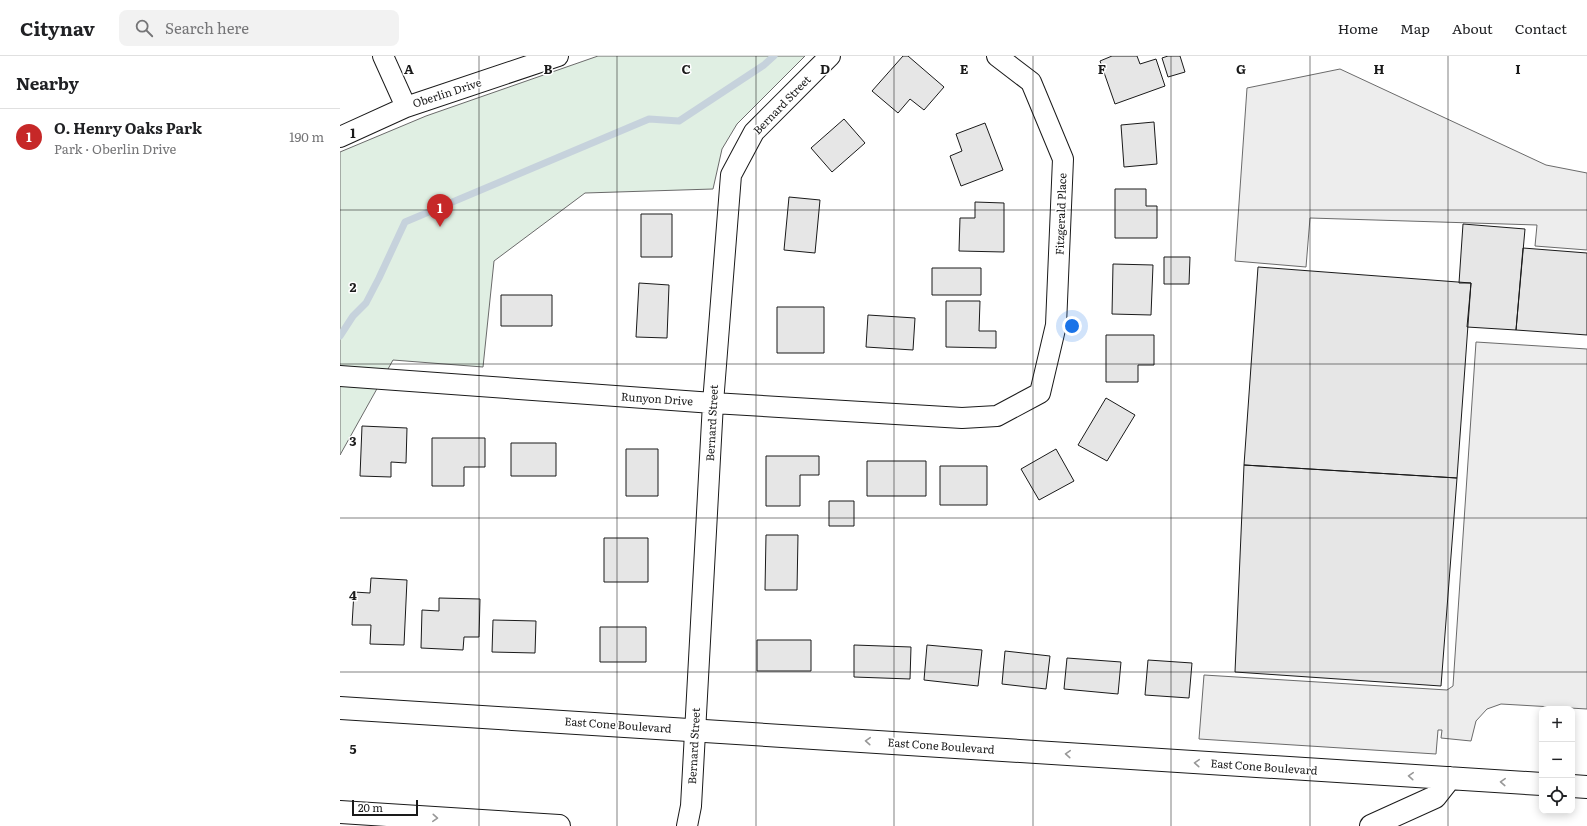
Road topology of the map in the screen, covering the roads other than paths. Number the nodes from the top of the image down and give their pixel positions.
1 (383, 56) edge
2 (558, 56) edge
3 (830, 56) edge
4 (997, 56) edge
5 (406, 107) junction
6 (340, 137) edge
7 (340, 376) edge
8 (1040, 393) joint
9 (713, 403) junction
10 (340, 708) edge
11 (695, 730) junction
12 (1450, 778) junction
13 (1539, 784) edge
14 (1575, 786) edge
15 (1587, 787) edge
16 (340, 812) edge
17 (559, 826) edge
18 (687, 826) edge
19 (1371, 826) edge

1 - 5 street
2 - 5 street, Oberlin Drive
3 - 9 street, Bernard Street
4 - 8 street, Fitzgerald Place
5 - 6 street, Oberlin Drive
7 - 9 street, Runyon Drive
8 - 9 street, Runyon Drive
9 - 11 street, Bernard Street
10 - 11 main road, East Cone Boulevard
12 -> 11 main road, East Cone Boulevard
11 - 18 street, Bernard Street
13 -> 12 main road, East Cone Boulevard
12 - 19 main road
14 - 15 main road
16 -> 17 main road

